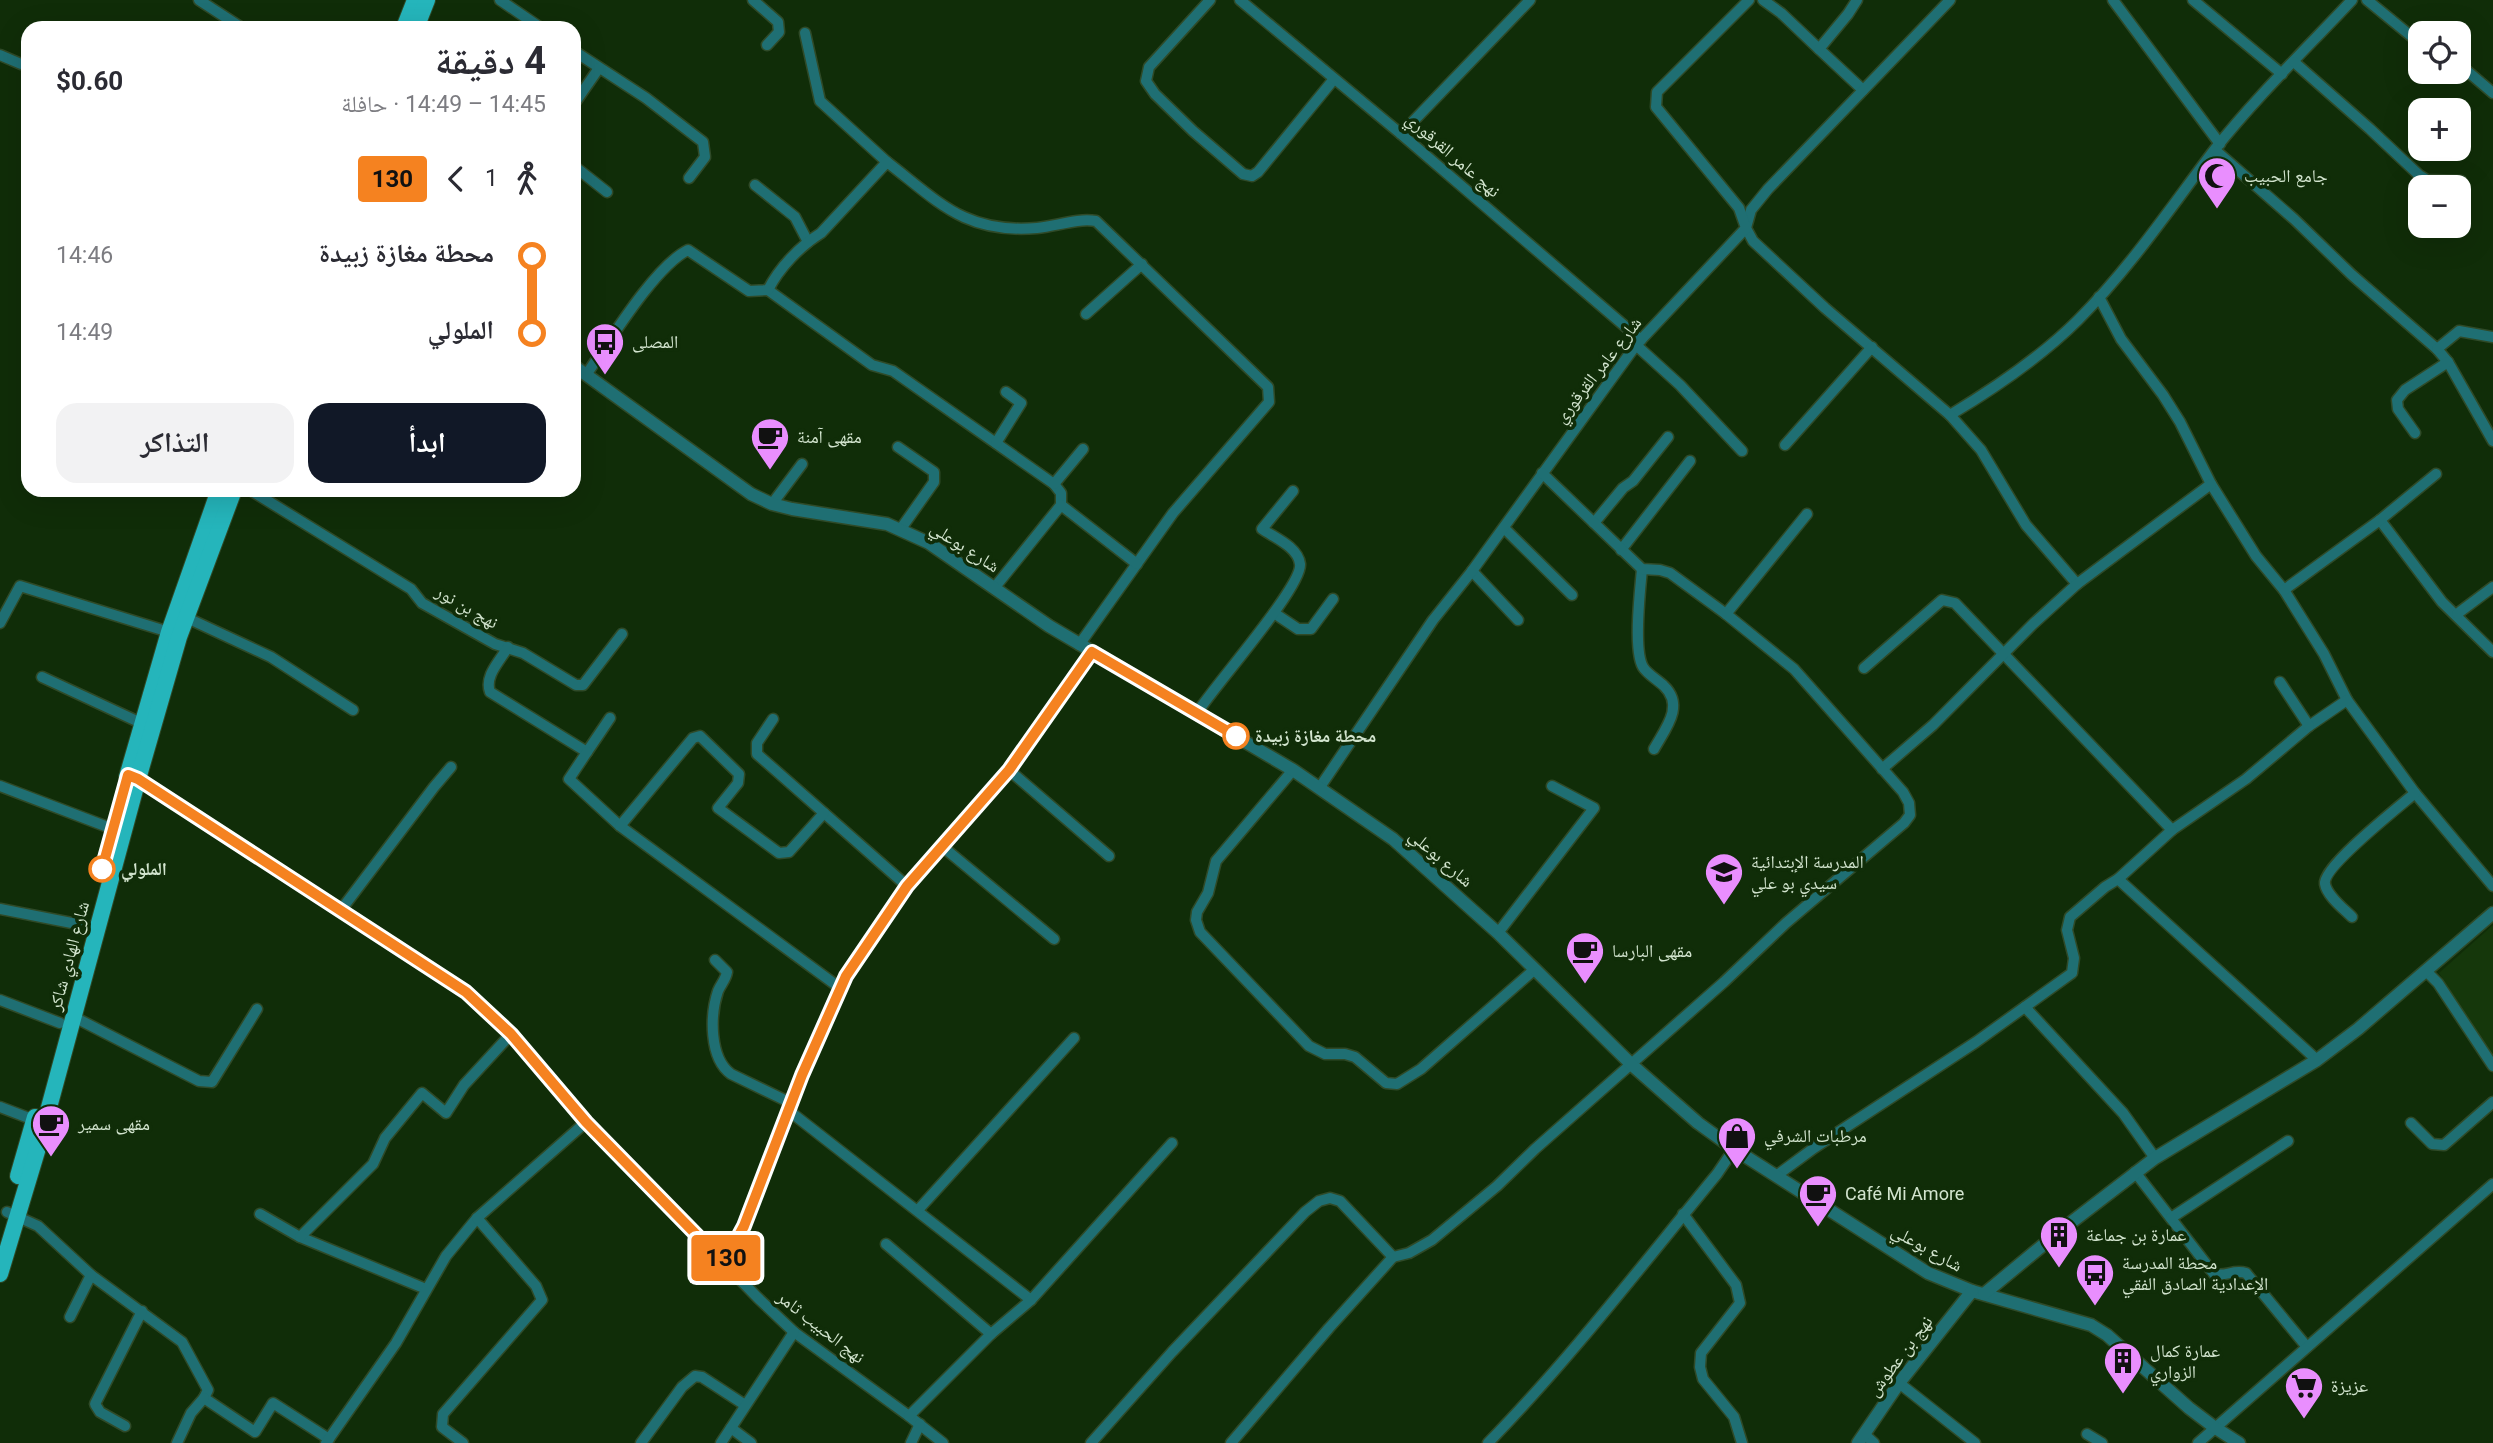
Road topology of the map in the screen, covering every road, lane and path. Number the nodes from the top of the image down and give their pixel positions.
1 (199, 0) edge
2 (415, 0) edge
3 (428, 0) edge
4 (500, 0) edge
5 (753, 0) edge
6 (1210, 0) edge
7 (1240, 0) edge
8 (1530, 0) edge
9 (1749, 0) edge
10 (1763, 0) edge
11 (1857, 0) edge
12 (1950, 0) edge
13 (2113, 0) edge
14 (2193, 0) edge
15 (2352, 0) edge
16 (2367, 0) edge
17 (231, 21) edge
18 (407, 21) edge
19 (419, 21) edge
20 (531, 21) edge
21 (805, 33) dead end
22 (2408, 34) edge
23 (767, 46) dead end
24 (1819, 48) junction
25 (0, 55) edge
26 (581, 56) edge
27 (2294, 62) junction
28 (21, 64) dead end
29 (599, 68) junction
30 (2282, 74) junction
31 (2471, 74) edge
32 (1334, 79) junction
33 (2480, 82) junction
34 (2493, 85) edge
35 (1863, 90) junction
36 (2493, 93) edge
37 (581, 94) edge
38 (1401, 134) junction
39 (2217, 147) junction
40 (887, 162) junction
41 (581, 172) edge
42 (2418, 175) edge
43 (689, 178) dead end
44 (755, 185) dead end
45 (607, 192) dead end
46 (1746, 228) junction
47 (807, 242) junction
48 (1142, 264) junction
49 (768, 290) junction
50 (2099, 297) junction
51 (1086, 314) dead end
52 (2493, 337) edge
53 (1638, 343) junction
54 (1872, 347) junction
55 (2437, 349) junction
56 (2448, 362) junction
57 (581, 371) edge
58 (586, 375) junction
59 (1006, 392) dead end
60 (1950, 415) junction
61 (2415, 433) dead end
62 (1668, 437) dead end
63 (2493, 441) edge
64 (996, 443) junction
65 (1785, 445) dead end
66 (898, 447) dead end
67 (1083, 449) dead end
68 (1742, 451) dead end
69 (1690, 461) dead end
70 (802, 464) dead end
71 (1542, 473) junction
72 (2436, 474) dead end
73 (1054, 484) junction
74 (2211, 484) junction
75 (1293, 491) dead end
76 (217, 497) edge
77 (230, 497) edge
78 (261, 497) edge
79 (772, 504) junction
80 (1061, 505) junction
81 (1807, 514) dead end
82 (2380, 520) junction
83 (1594, 523) junction
84 (1504, 528) junction
85 (900, 530) junction
86 (1621, 550) junction
87 (1138, 564) junction
88 (1642, 569) junction
89 (1472, 571) junction
90 (2077, 584) junction
91 (995, 587) junction
92 (2493, 587) edge
93 (2284, 590) junction
94 (1572, 595) dead end
95 (1333, 599) dead end
96 (1274, 613) junction
97 (1726, 614) junction
98 (2457, 614) junction
99 (185, 617) junction
100 (1518, 620) dead end
101 (0, 623) edge
102 (174, 634) junction
103 (622, 634) dead end
104 (1079, 645) junction
105 (508, 647) junction
106 (1092, 652) junction
107 (2493, 652) edge
108 (2004, 655) junction
109 (1864, 668) dead end
110 (42, 677) dead end
111 (2280, 682) dead end
112 (2347, 700) junction
113 (353, 710) dead end
114 (1197, 713) junction
115 (610, 719) dead end
116 (773, 719) dead end
117 (141, 723) junction
118 (2309, 726) junction
119 (1654, 749) dead end
120 (587, 752) junction
121 (451, 767) dead end
122 (1882, 769) junction
123 (1009, 770) junction
124 (1293, 770) junction
125 (133, 777) junction
126 (0, 786) edge
127 (1552, 786) dead end
128 (1320, 787) junction
129 (2415, 793) junction
130 (824, 813) junction
131 (620, 826) junction
132 (113, 829) junction
133 (2172, 830) junction
134 (943, 847) junction
135 (1109, 856) dead end
136 (2118, 879) junction
137 (907, 886) junction
138 (2493, 886) edge
139 (0, 909) edge
140 (341, 910) junction
141 (2493, 913) edge
142 (2352, 917) dead end
143 (87, 926) junction
144 (1498, 933) junction
145 (1055, 939) dead end
146 (715, 960) dead end
147 (1535, 969) junction
148 (2427, 972) junction
149 (840, 988) junction
150 (0, 1000) edge
151 (2025, 1007) junction
152 (257, 1009) dead end
153 (66, 1019) junction
154 (511, 1034) junction
155 (1074, 1038) dead end
156 (2317, 1060) junction
157 (1632, 1065) junction
158 (2493, 1066) edge
159 (53, 1071) junction
160 (2493, 1102) edge
161 (0, 1107) edge
162 (789, 1107) junction
163 (34, 1120) junction
164 (586, 1122) junction
165 (2410, 1123) dead end
166 (2288, 1141) dead end
167 (1172, 1143) dead end
168 (33, 1146) junction
169 (1734, 1149) junction
170 (2155, 1158) junction
171 (2136, 1172) junction
172 (1776, 1175) junction
173 (2493, 1184) edge
174 (918, 1210) junction
175 (12, 1214) junction
176 (260, 1214) dead end
177 (1684, 1214) junction
178 (477, 1218) junction
179 (2171, 1218) junction
180 (300, 1237) junction
181 (0, 1238) edge
182 (886, 1244) dead end
183 (1393, 1257) junction
184 (724, 1263) junction
185 (0, 1275) edge
186 (91, 1275) junction
187 (426, 1289) junction
188 (1978, 1293) junction
189 (1031, 1300) junction
190 (142, 1311) junction
191 (70, 1317) dead end
192 (794, 1332) junction
193 (990, 1334) junction
194 (2307, 1347) junction
195 (1899, 1383) junction
196 (204, 1398) junction
197 (745, 1405) junction
198 (909, 1416) junction
199 (920, 1424) junction
200 (125, 1426) dead end
201 (2214, 1427) junction
202 (731, 1428) junction
203 (2087, 1433) dead end
204 (1865, 1440) edge
205 (328, 1441) edge
206 (177, 1443) edge
207 (463, 1443) edge
208 (641, 1443) edge
209 (722, 1443) edge
210 (751, 1443) edge
211 (911, 1443) edge
212 (943, 1443) edge
213 (1091, 1443) edge
214 (1231, 1443) edge
215 (1488, 1443) edge
216 (1742, 1443) edge
217 (1975, 1443) edge
218 (2102, 1443) edge
219 (2198, 1443) edge
220 (2239, 1443) edge

1 - 17 street
2 - 18 main road
3 - 19 main road
4 - 20 street
5 - 23 street
6 - 32 street
7 - 32 street, نهج عامر القرقوري
8 - 38 street
9 - 46 street
10 - 24 street
11 - 24 street
12 - 35 street, شارع عامر القرقوري
13 - 39 street
14 - 30 street
15 - 27 street
16 - 22 street
21 - 40 street
24 - 35 street
25 - 28 street
26 - 29 street
27 - 30 street
27 - 42 street
29 - 37 street
29 - 43 street
30 - 39 street
31 - 33 street
32 - 38 street, نهج عامر القرقوري
33 - 34 street
33 - 36 street
35 - 46 street, شارع عامر القرقوري
38 - 53 street, نهج عامر القرقوري
39 - 50 street
39 - 55 street
40 - 47 street
40 - 48 street
41 - 45 street
44 - 47 street
46 - 53 street, شارع عامر القرقوري
46 - 54 street
47 - 49 street
48 - 51 street
48 - 87 street
49 - 58 street
49 - 64 street
50 - 60 street
50 - 74 street
52 - 55 street
53 - 68 street, نهج عامر القرقوري
53 - 71 street, شارع عامر القرقوري
54 - 60 street
54 - 65 street
55 - 56 street
56 - 61 street
56 - 63 street
57 - 58 street, شارع بوعلي
58 - 79 street, شارع بوعلي
59 - 64 street
60 - 90 street
62 - 83 street
64 - 73 street
66 - 85 street
67 - 73 street
69 - 86 street
70 - 79 street
71 - 83 street
71 - 84 street, شارع عامر القرقوري
72 - 82 street
73 - 80 street
74 - 90 street
74 - 93 street
75 - 96 street
76 - 102 main road, شارع الهادي شاكر
77 - 99 main road, شارع الهادي شاكر
78 - 105 street, نهج بن نور
79 - 85 street, شارع بوعلي
80 - 87 street
80 - 91 street
81 - 97 street
82 - 93 street
82 - 98 street
83 - 86 street
84 - 89 street, شارع عامر القرقوري
84 - 94 street
85 - 91 street, شارع بوعلي
86 - 88 street
87 - 104 street
88 - 97 street
88 - 119 street
89 - 100 street
89 - 128 street, شارع عامر القرقوري
90 - 108 street
91 - 104 street, شارع بوعلي
92 - 98 street
93 - 112 street
95 - 96 street
96 - 114 street
97 - 122 street
98 - 107 street
99 - 102 main road, شارع الهادي شاكر
99 - 113 street
101 - 102 street
102 - 117 main road, شارع الهادي شاكر
102 - 125 main road, شارع الهادي شاكر
103 - 105 street, نهج بن نور
104 - 106 street, شارع بوعلي
105 - 120 street
106 - 114 street, شارع بوعلي
106 - 123 street
108 - 109 street
108 - 122 street
108 - 133 street
110 - 117 street
111 - 118 street
112 - 118 street
112 - 129 street
114 - 124 street, شارع بوعلي
115 - 120 street
116 - 130 street
117 - 125 main road, شارع الهادي شاكر
118 - 133 street
120 - 131 street
121 - 140 street
122 - 157 street
123 - 134 street
123 - 135 street
124 - 128 street, شارع بوعلي
124 - 147 street
125 - 132 main road, شارع الهادي شاكر
125 - 140 street, نهج الحبيب ثامر
125 - 153 main road, شارع الهادي شاكر
126 - 132 street
127 - 144 street
128 - 144 street, شارع بوعلي
129 - 138 street
129 - 142 street
130 - 131 street
130 - 137 street
131 - 149 street
132 - 143 main road, شارع الهادي شاكر
133 - 136 street
134 - 137 street
134 - 145 street
136 - 151 street
136 - 156 street
137 - 149 street
139 - 143 street
140 - 154 street, نهج الحبيب ثامر
141 - 148 street, نهج بن عطوش
143 - 153 main road, شارع الهادي شاكر
144 - 147 street, شارع بوعلي
146 - 162 street
147 - 157 street, شارع بوعلي
148 - 156 street, نهج بن عطوش
148 - 158 street
149 - 162 street
150 - 153 street
151 - 170 street
151 - 172 street
152 - 153 street
153 - 159 main road, شارع الهادي شاكر
154 - 164 street, نهج الحبيب ثامر
154 - 180 street
155 - 174 street
156 - 170 street, نهج بن عطوش
157 - 169 street, شارع بوعلي
157 - 183 street
159 - 163 main road, شارع الهادي شاكر
159 - 168 main road, شارع الهادي شاكر
160 - 165 street
161 - 163 street
162 - 174 street
162 - 184 street
163 - 168 main road, شارع الهادي شاكر
164 - 178 street
164 - 184 street, نهج الحبيب ثامر
166 - 179 street
167 - 189 street
168 - 175 main road, شارع الهادي شاكر
169 - 172 street, شارع بوعلي
169 - 177 street
170 - 171 street, نهج بن عطوش
171 - 179 street
171 - 188 street, نهج بن عطوش
172 - 188 street, شارع بوعلي
173 - 194 street
174 - 189 street
175 - 181 main road, شارع الهادي شاكر
175 - 185 main road, شارع الهادي شاكر
175 - 186 street
176 - 180 street
177 - 215 street
177 - 216 street
178 - 187 street
178 - 207 street
179 - 194 street
180 - 187 street
182 - 193 street
183 - 213 street
183 - 214 street
184 - 192 street, نهج الحبيب ثامر
186 - 190 street
186 - 191 street
187 - 205 street
188 - 195 street, نهج بن عطوش
188 - 201 street, شارع بوعلي
189 - 193 street
190 - 196 street
190 - 200 street
192 - 197 street
192 - 198 street, نهج الحبيب ثامر
193 - 198 street
194 - 201 street
195 - 204 street, نهج بن عطوش
195 - 217 street
196 - 205 street
196 - 206 street
197 - 202 street
197 - 208 street
198 - 199 street, نهج الحبيب ثامر
199 - 211 street
199 - 212 street, نهج الحبيب ثامر
201 - 219 street
201 - 220 street, شارع بوعلي
202 - 209 street
202 - 210 street
203 - 218 street

